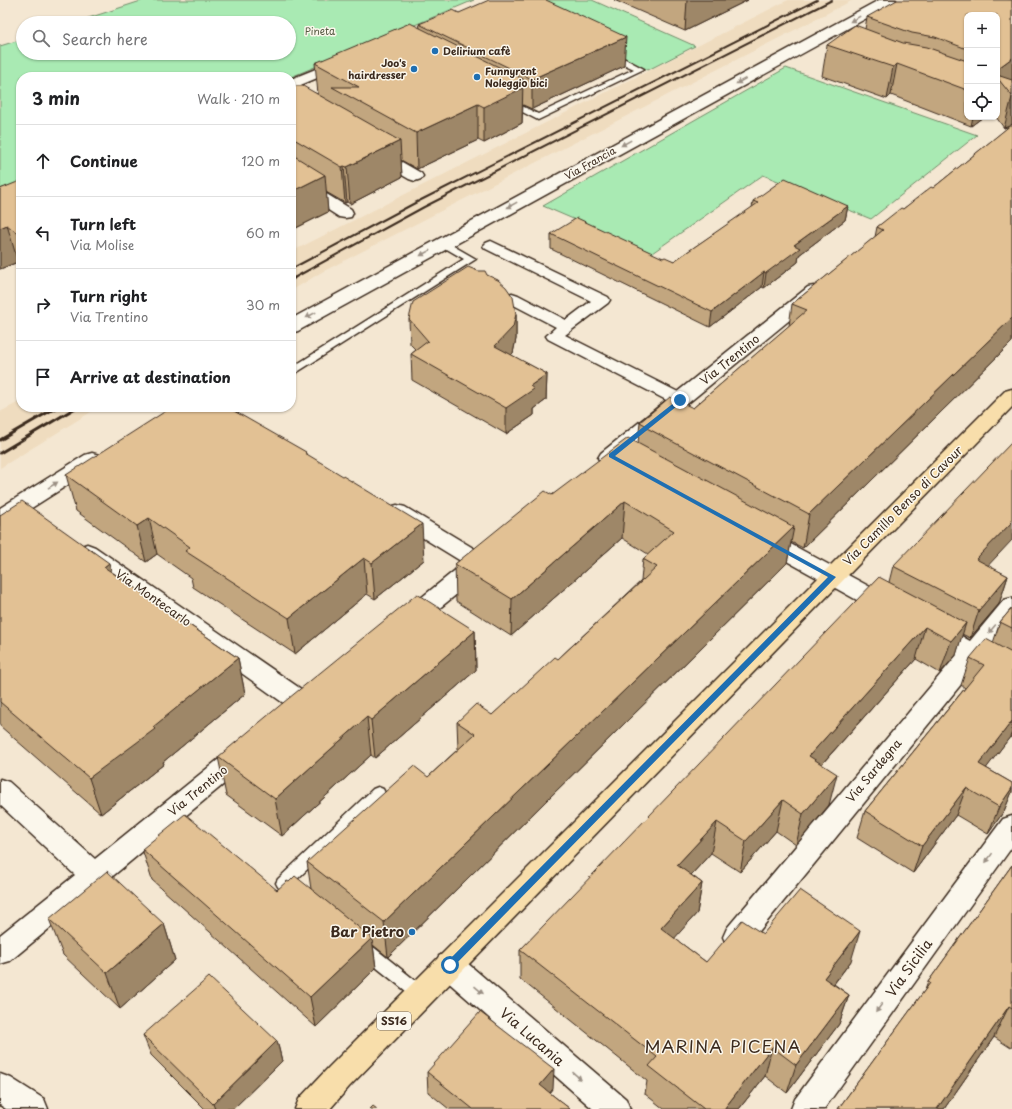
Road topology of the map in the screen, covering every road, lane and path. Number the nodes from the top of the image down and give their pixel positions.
1 (889, 0) edge
2 (819, 38) junction
3 (840, 46) edge
4 (605, 52) edge
5 (354, 58) edge
6 (296, 82) edge
7 (503, 100) edge
8 (360, 144) edge
9 (415, 176) dead end
10 (296, 183) edge
11 (345, 213) dead end
12 (443, 243) junction
13 (491, 246) dead end
14 (826, 282) edge
15 (512, 298) edge
16 (296, 324) edge
17 (566, 326) junction
18 (296, 370) edge
19 (1012, 395) edge
20 (680, 400) junction
21 (236, 412) edge
22 (251, 423) edge
23 (105, 452) edge
24 (611, 456) junction
25 (632, 467) edge
26 (593, 470) edge
27 (379, 501) edge
28 (20, 506) junction
29 (0, 518) edge
30 (40, 519) edge
31 (749, 531) edge
32 (72, 542) edge
33 (833, 577) junction
34 (1012, 606) edge
35 (389, 636) edge
36 (972, 653) junction
37 (1012, 674) edge
38 (286, 720) edge
39 (261, 740) edge
40 (0, 789) edge
41 (378, 793) dead end
42 (1012, 827) edge
43 (94, 875) junction
44 (308, 903) edge
45 (350, 937) edge
46 (737, 937) edge
47 (0, 952) edge
48 (450, 965) junction
49 (421, 994) junction
50 (339, 1077) junction
51 (0, 1088) edge
52 (0, 1097) edge
53 (8, 1109) edge
54 (33, 1109) edge
55 (304, 1109) edge
56 (310, 1109) edge
57 (615, 1109) edge
58 (806, 1109) edge

1 -> 2 street, Via Francia
2 - 3 street
2 -> 12 street, Via Francia
4 - 7 lane
5 - 6 street
8 - 9 street
10 - 11 street
12 -> 16 street, Via Francia
12 - 18 lane
13 - 17 street
14 - 20 street, Via Trentino
15 - 17 street
17 - 20 street
19 - 33 main road, Via Camillo Benso di Cavour / SS16
20 - 24 street, Via Trentino
21 - 22 street
28 -> 23 street
24 - 25 street
24 - 26 street, Via Trentino
27 - 35 street
28 - 29 street
28 - 30 street
31 - 33 street
32 - 38 street, Via Montecarlo
33 - 36 street
33 - 48 main road, Via Camillo Benso di Cavour / SS16
34 -> 36 street, Via Sardegna
36 - 37 street
36 - 46 street, Via Sardegna
39 - 43 street, Via Trentino
40 - 43 street
41 - 44 lane
42 -> 58 street, Via Sicilia
43 - 47 street, Via Trentino
45 - 49 lane
48 - 49 main road, Via Camillo Benso di Cavour / SS16
48 -> 57 street, Via Lucania
49 - 50 main road, Via Camillo Benso di Cavour / SS16
50 - 55 main road, Via Camillo Benso di Cavour / SS16
50 - 56 main road, Via Camillo Benso di Cavour / SS16
51 - 54 street
52 - 53 street

